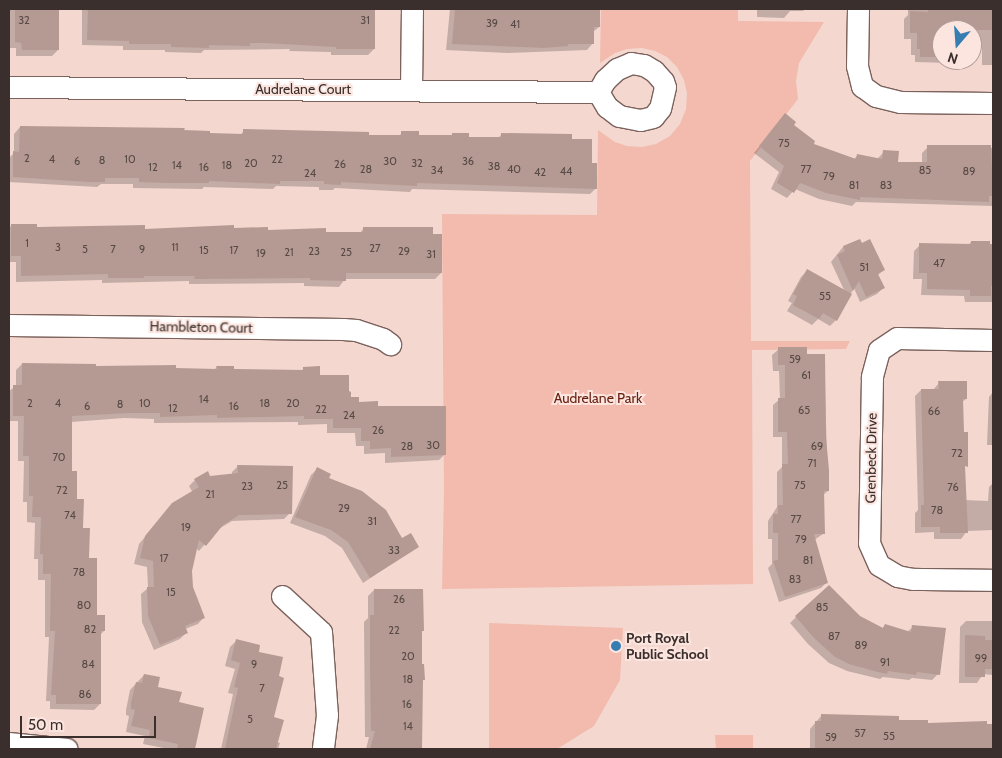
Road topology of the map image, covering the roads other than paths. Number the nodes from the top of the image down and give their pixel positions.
1 (412, 9) edge
2 (858, 9) edge
3 (9, 87) edge
4 (411, 90) junction
5 (598, 92) dead end
6 (993, 103) edge
7 (9, 325) edge
8 (993, 340) edge
9 (390, 344) dead end
10 (993, 580) edge
11 (282, 596) dead end
12 (9, 743) edge
13 (66, 749) edge
14 (324, 749) edge

1 - 4 street
2 - 6 street
3 - 4 street, Audrelane Court
4 - 5 street, Audrelane Court
7 - 9 street, Hambleton Court
8 - 10 street, Grenbeck Drive
11 - 14 street
12 - 13 street

